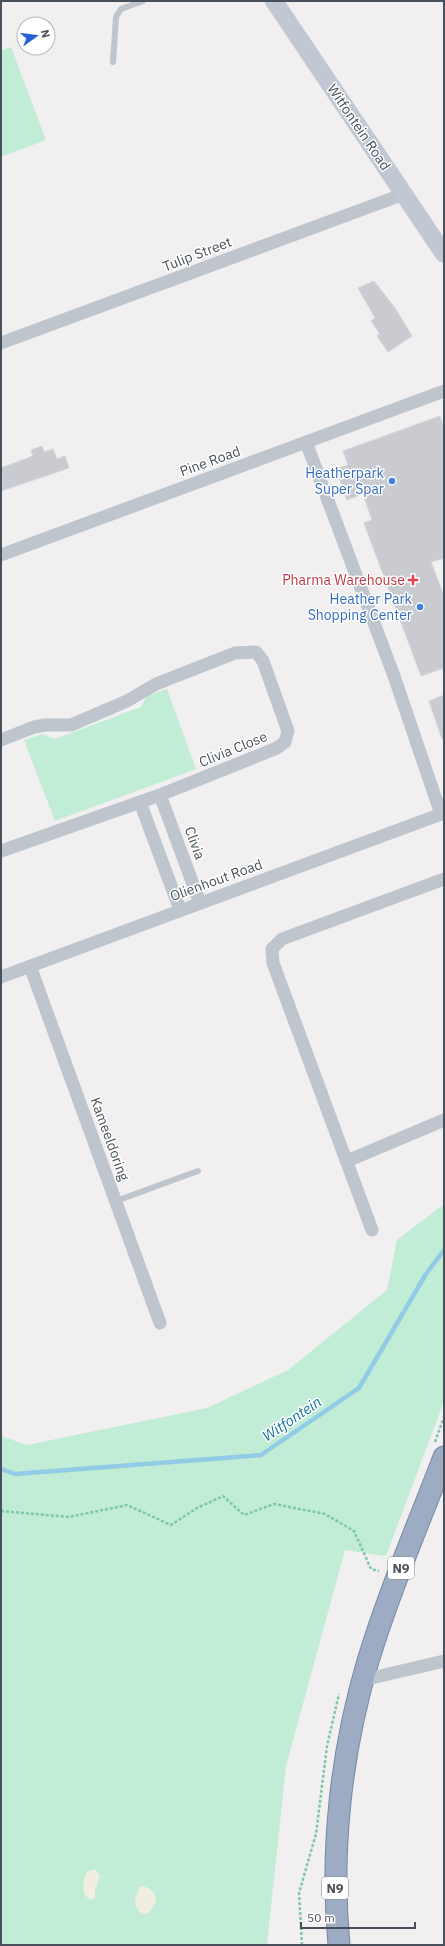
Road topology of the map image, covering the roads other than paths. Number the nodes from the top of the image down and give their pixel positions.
1 (143, 1) edge
2 (274, 1) edge
3 (113, 62) dead end
4 (404, 194) junction
5 (444, 254) edge
6 (1, 343) edge
7 (444, 391) edge
8 (306, 442) junction
9 (1, 555) edge
10 (1, 740) edge
11 (160, 795) junction
12 (140, 802) junction
13 (443, 814) edge
14 (1, 851) edge
15 (444, 879) edge
16 (200, 903) junction
17 (180, 910) junction
18 (30, 966) junction
19 (1, 976) edge
20 (444, 1120) edge
21 (347, 1161) junction
22 (198, 1171) dead end
23 (116, 1201) junction
24 (372, 1230) dead end
25 (160, 1323) dead end
26 (444, 1457) edge
27 (444, 1661) edge
28 (363, 1680) junction
29 (339, 1945) edge

1 - 3 lane
2 - 4 main road, Witfontein Road
4 - 5 main road, Witfontein Road
4 - 6 street, Tulip Street
7 - 8 street, Pine Road
8 - 9 street, Pine Road
8 - 13 street, Olienhout Road
10 - 11 street, Clivia Close
11 - 12 street, Clivia Close
11 - 16 street, Clivia
12 - 14 street, Clivia Close
12 - 17 street
13 - 16 street, Olienhout Road
15 - 21 street
16 - 17 street, Olienhout Road
17 - 18 street, Olienhout Road
18 - 19 street, Olienhout Road
18 - 23 street, Kameeldoring
20 - 21 street
21 - 24 street
22 - 23 lane
23 - 25 street, Kameeldoring
26 - 28 highway, N9
27 - 28 street
28 - 29 highway, N9

